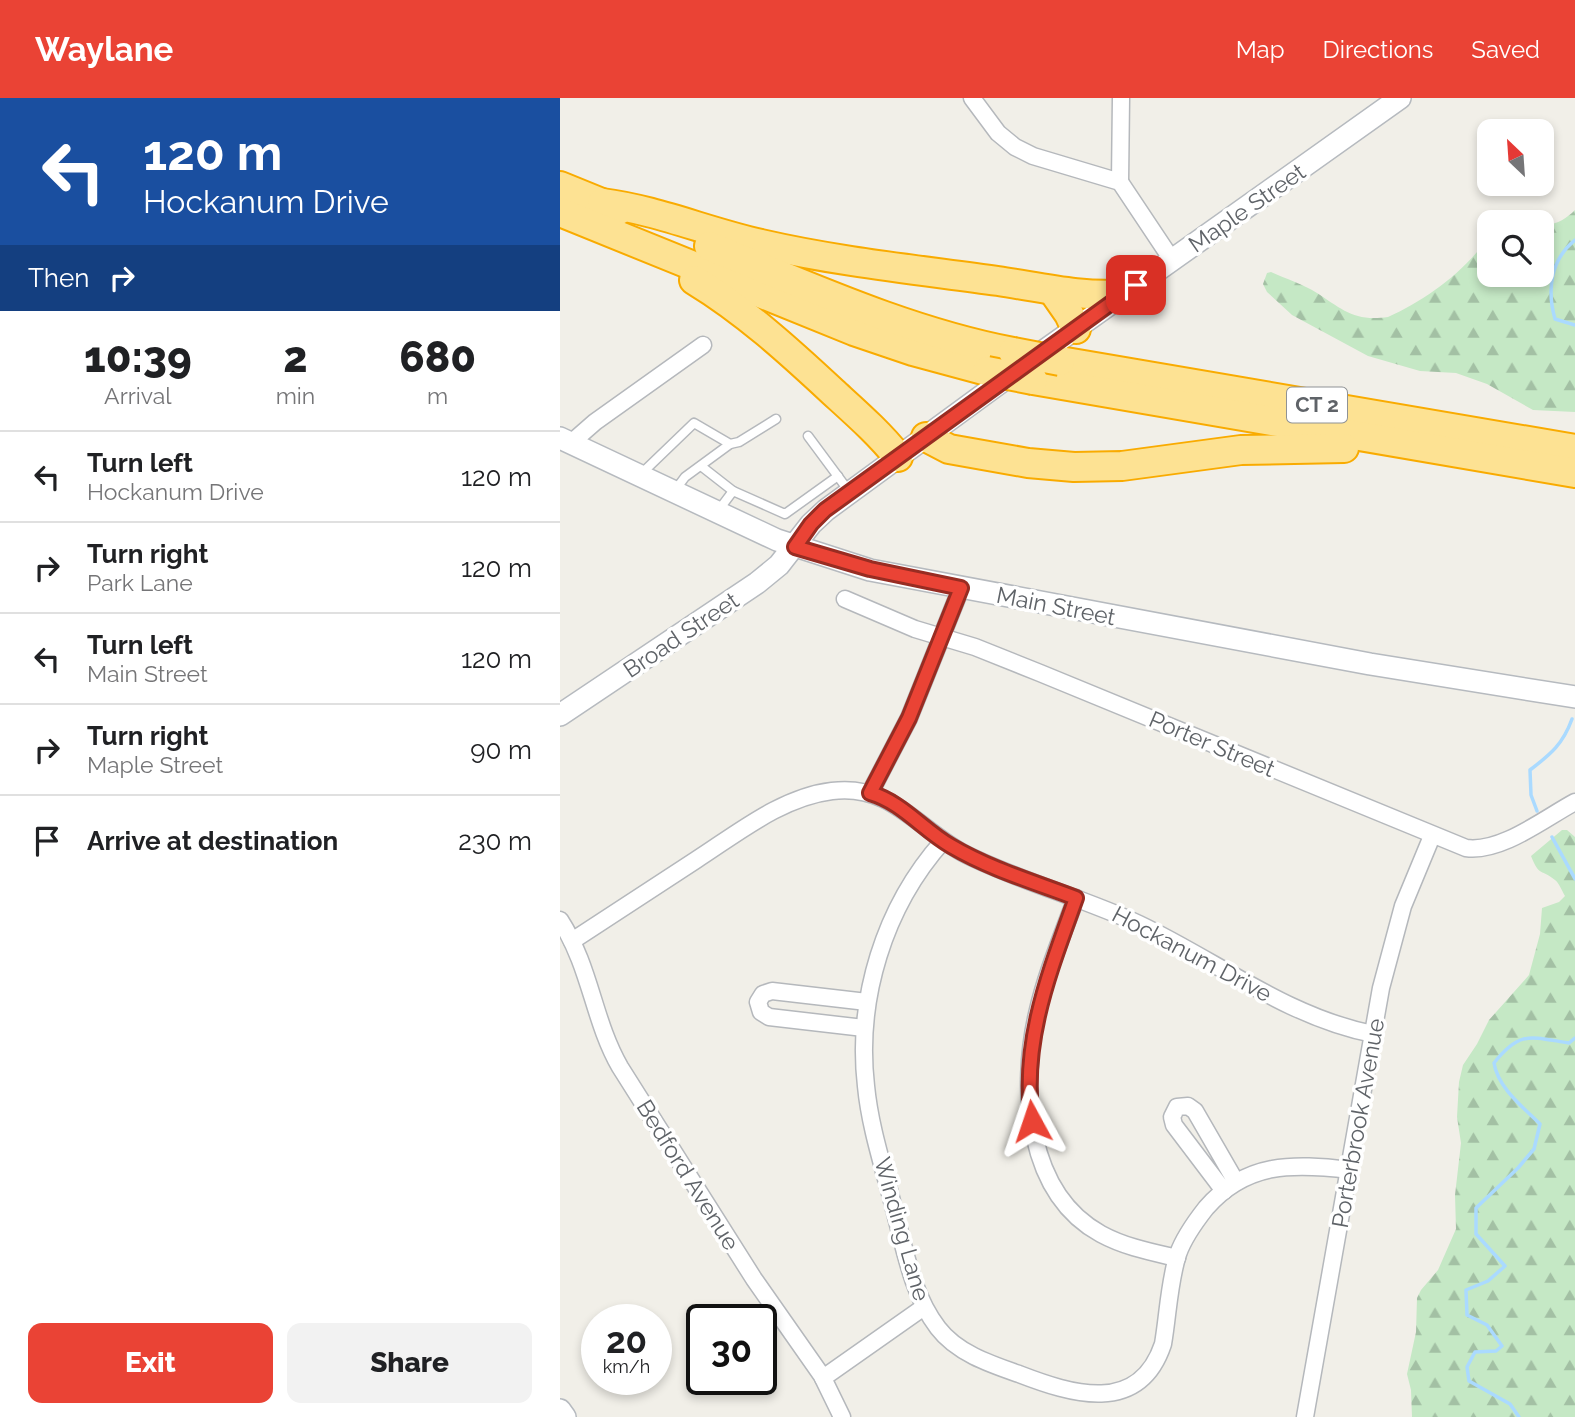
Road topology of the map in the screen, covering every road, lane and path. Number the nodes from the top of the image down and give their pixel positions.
1 (972, 98) edge
2 (1121, 98) edge
3 (1400, 98) edge
4 (1120, 182) junction
5 (560, 186) edge
6 (602, 202) junction
7 (560, 212) edge
8 (645, 247) junction
9 (1172, 260) junction
10 (1053, 291) junction
11 (1125, 294) junction
12 (1076, 329) junction
13 (703, 345) dead end
14 (776, 419) dead end
15 (808, 436) dead end
16 (926, 437) junction
17 (1575, 439) edge
18 (565, 441) edge
19 (1543, 443) junction
20 (730, 444) junction
21 (1575, 449) edge
22 (1468, 455) junction
23 (898, 457) junction
24 (701, 466) junction
25 (1575, 473) edge
26 (640, 476) junction
27 (844, 484) junction
28 (733, 491) junction
29 (674, 492) junction
30 (793, 509) junction
31 (717, 512) junction
32 (811, 524) junction
33 (795, 547) junction
34 (961, 588) junction
35 (845, 599) dead end
36 (941, 637) junction
37 (1575, 697) edge
38 (560, 715) edge
39 (870, 793) junction
40 (1575, 802) edge
41 (1432, 836) junction
42 (943, 841) junction
43 (1076, 898) junction
44 (560, 920) edge
45 (572, 942) junction
46 (867, 1002) junction
47 (864, 1028) junction
48 (1373, 1034) junction
49 (1350, 1170) junction
50 (1230, 1186) junction
51 (1177, 1258) junction
52 (924, 1307) junction
53 (823, 1378) junction
54 (560, 1410) edge
55 (565, 1417) edge
56 (842, 1417) edge
57 (1305, 1417) edge

1 - 4 street
2 - 4 street
3 - 9 main road, Maple Street
4 - 9 street
5 - 6 highway, CT 2
6 - 10 highway
6 - 19 highway, CT 2, bridge
7 - 8 highway, CT 2
8 - 22 highway, CT 2, bridge
8 - 23 highway
9 - 11 main road, Maple Street
10 - 11 highway
10 - 12 highway
11 - 12 main road, Maple Street
12 - 16 main road, Maple Street
13 - 18 street
14 - 20 lane
15 - 27 lane
16 - 22 highway
16 - 23 main road, Maple Street
17 - 19 highway
18 - 26 main road, Main Street
19 - 21 highway, CT 2
20 - 24 lane
20 - 26 lane
22 - 25 highway, CT 2
23 - 27 main road, Maple Street
24 - 28 lane
24 - 29 lane
26 - 29 main road, Main Street
27 - 30 lane
27 - 32 main road, Maple Street
28 - 30 lane
28 - 31 lane
29 - 31 main road, Main Street
30 - 32 lane
31 - 33 main road, Main Street
32 - 33 main road, Maple Street
33 - 34 main road, Main Street
33 - 38 main road, Broad Street
34 - 36 street
34 - 37 main road, Main Street
35 - 36 street, Porter Street
36 - 39 street
36 - 41 street, Porter Street
39 - 42 street, Hockanum Drive
39 - 45 street, Hockanum Drive
40 - 41 street, Porter Street
41 - 48 street, Porterbrook Avenue
42 - 43 street, Hockanum Drive
42 - 46 street, Winding Lane
43 - 48 street, Hockanum Drive
43 - 51 street
44 - 45 street, Bedford Avenue
45 - 53 street, Bedford Avenue
46 - 47 street, Winding Lane
46 - 47 street
47 - 52 street, Winding Lane
48 - 49 street, Porterbrook Avenue
49 - 50 street, Winding Lane
49 - 57 street, Porterbrook Avenue
50 - 50 street
50 - 51 street, Winding Lane
51 - 52 street, Winding Lane
52 - 53 street
53 - 56 street, Bedford Avenue
54 - 55 main road

